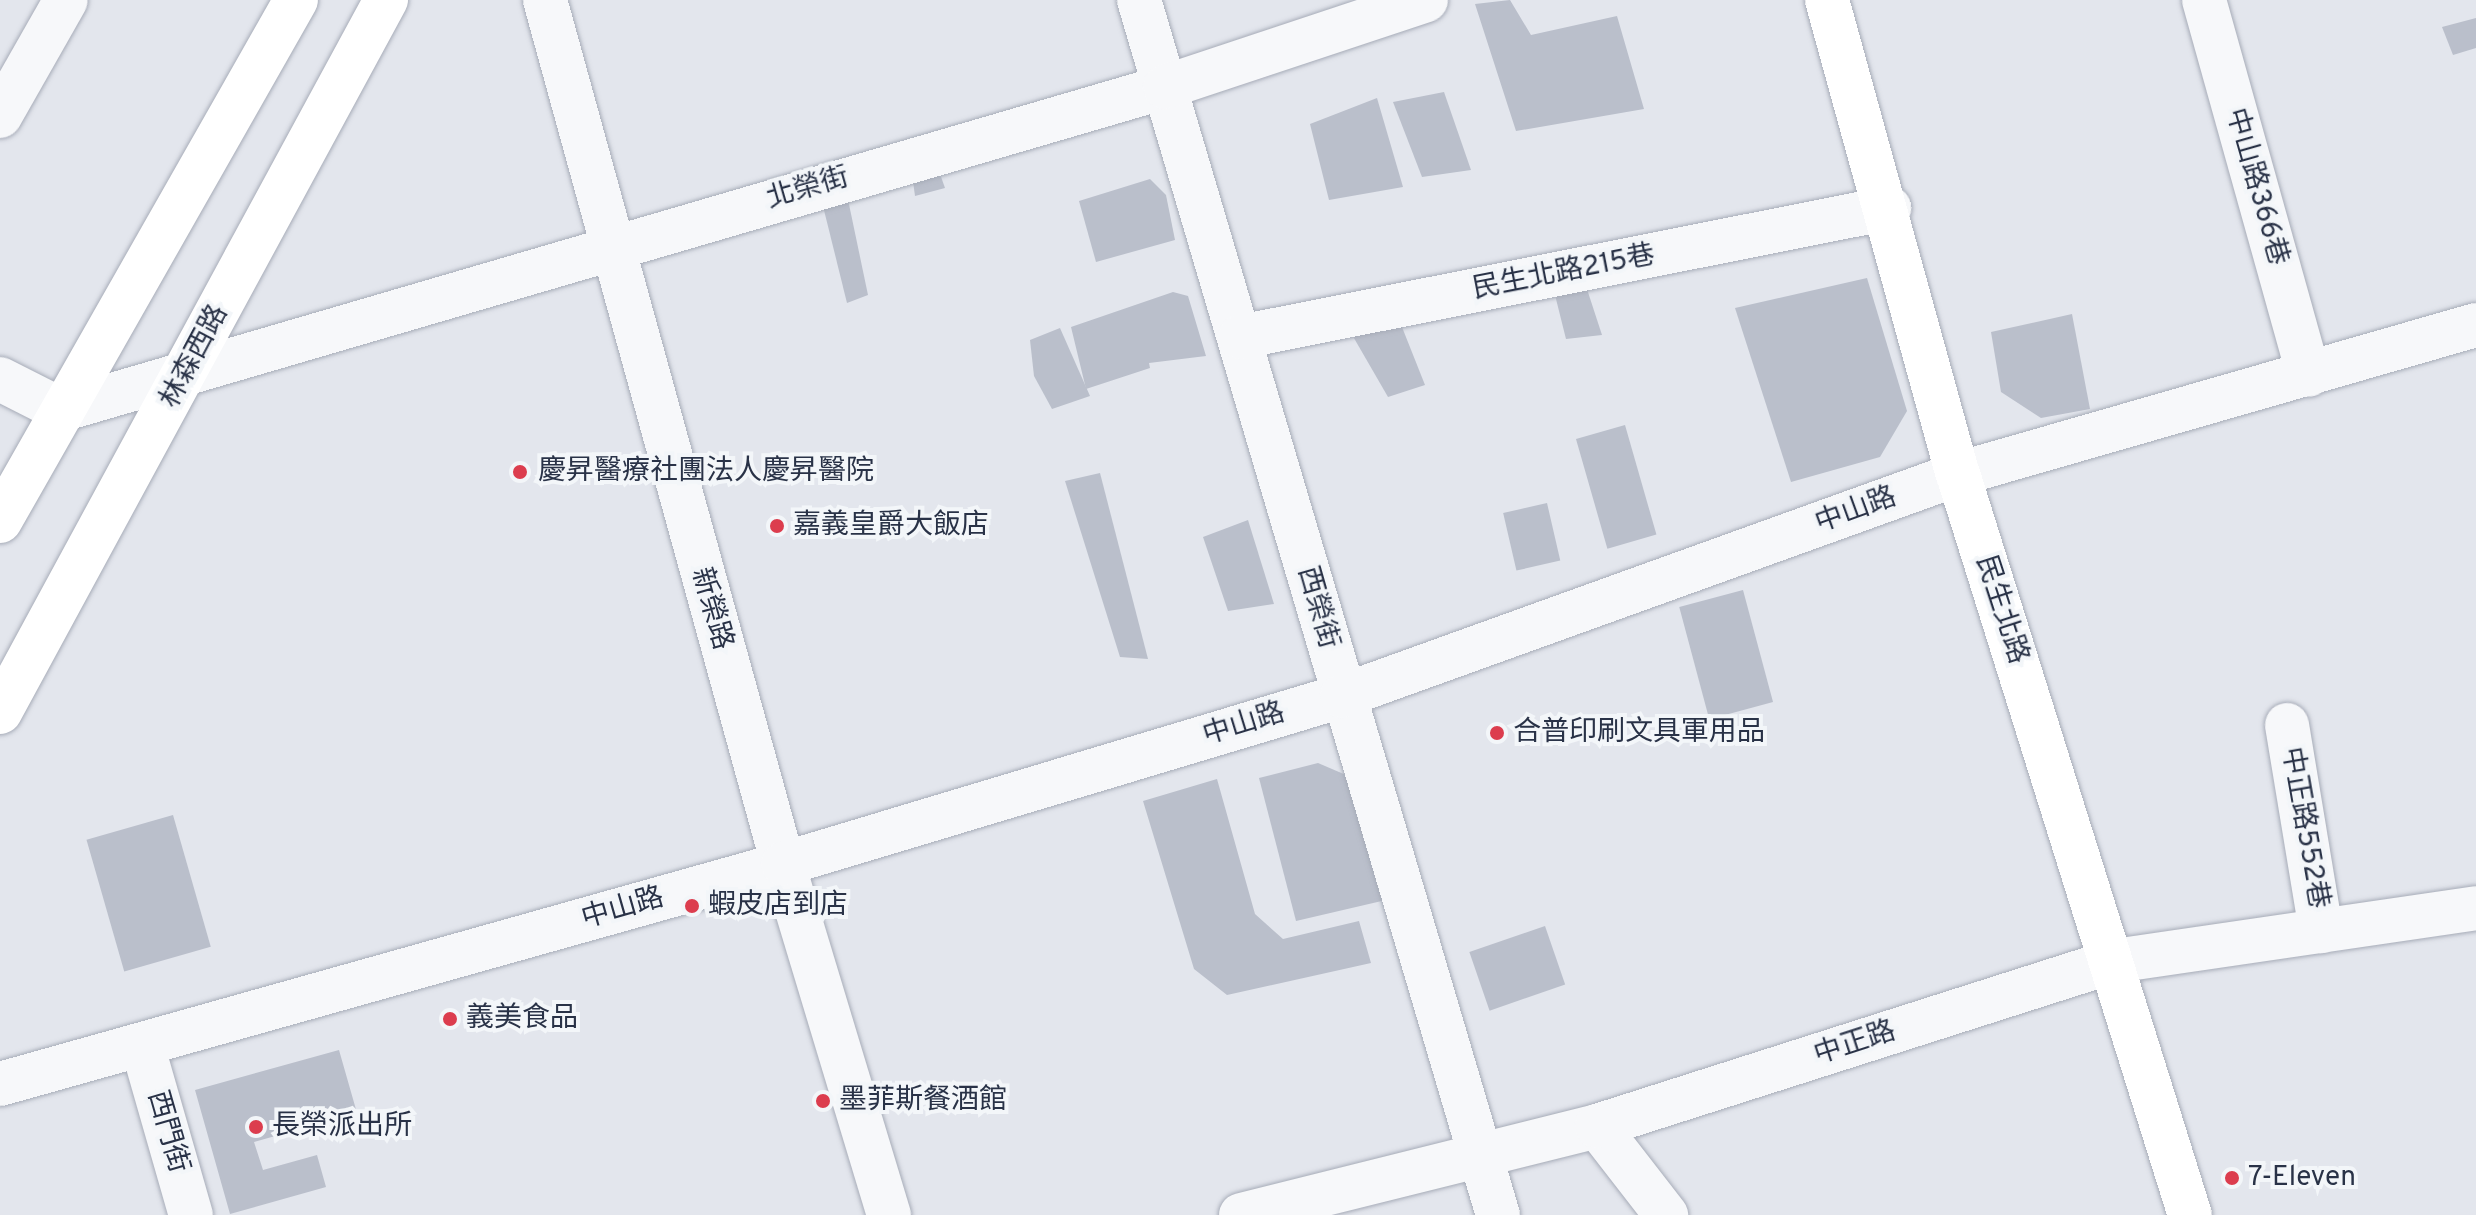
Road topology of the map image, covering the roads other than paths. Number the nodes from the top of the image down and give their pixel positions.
1 (66, 0) edge
2 (296, 0) edge
3 (386, 0) edge
4 (545, 0) edge
5 (1139, 0) edge
6 (1426, 0) edge
7 (1827, 0) edge
8 (2204, 0) edge
9 (1165, 87) junction
10 (0, 116) edge
11 (1889, 208) junction
12 (610, 245) junction
13 (2476, 325) edge
14 (1240, 337) junction
15 (188, 370) junction
16 (2309, 375) junction
17 (0, 379) edge
18 (61, 410) junction
19 (1958, 474) junction
20 (0, 521) edge
21 (1342, 696) junction
22 (0, 712) edge
23 (2287, 725) dead end
24 (783, 864) junction
25 (2476, 908) edge
26 (2321, 931) junction
27 (2114, 961) junction
28 (143, 1048) junction
29 (0, 1084) edge
30 (1597, 1126) junction
31 (1481, 1158) junction
32 (191, 1215) edge
33 (889, 1215) edge
34 (1241, 1215) edge
35 (1498, 1215) edge
36 (1666, 1215) edge
37 (2190, 1215) edge

1 - 10 street
2 - 18 main road
3 - 15 main road, 林森西路
4 - 12 street, 新榮路
5 - 9 street, 西榮街
6 - 9 street, 北榮街
7 - 11 main road, 民生北路
8 - 16 street, 中山路366巷
9 - 12 street, 北榮街
9 - 14 street, 西榮街
11 - 14 street, 民生北路215巷
11 - 19 main road, 民生北路
12 - 15 street, 北榮街
12 - 24 street, 新榮路
13 - 16 street, 中山路
14 - 21 street, 西榮街
15 - 18 street, 北榮街
15 - 22 main road, 林森西路
16 - 19 street, 中山路
17 - 18 street
18 - 20 main road
19 - 21 street, 中山路
19 - 27 main road, 民生北路
21 - 24 street, 中山路
21 - 31 street, 西榮街
23 - 26 street, 中正路552巷
24 - 28 street, 中山路
24 - 33 street, 新榮路
25 - 26 street, 中正路
26 - 27 street, 中正路
27 - 30 street, 中正路
27 - 37 main road, 民生北路
28 - 29 street, 中山路
28 - 32 street, 西門街
30 - 31 street, 中正路
30 - 36 street
31 - 34 street, 中正路
31 - 35 street, 西榮街

